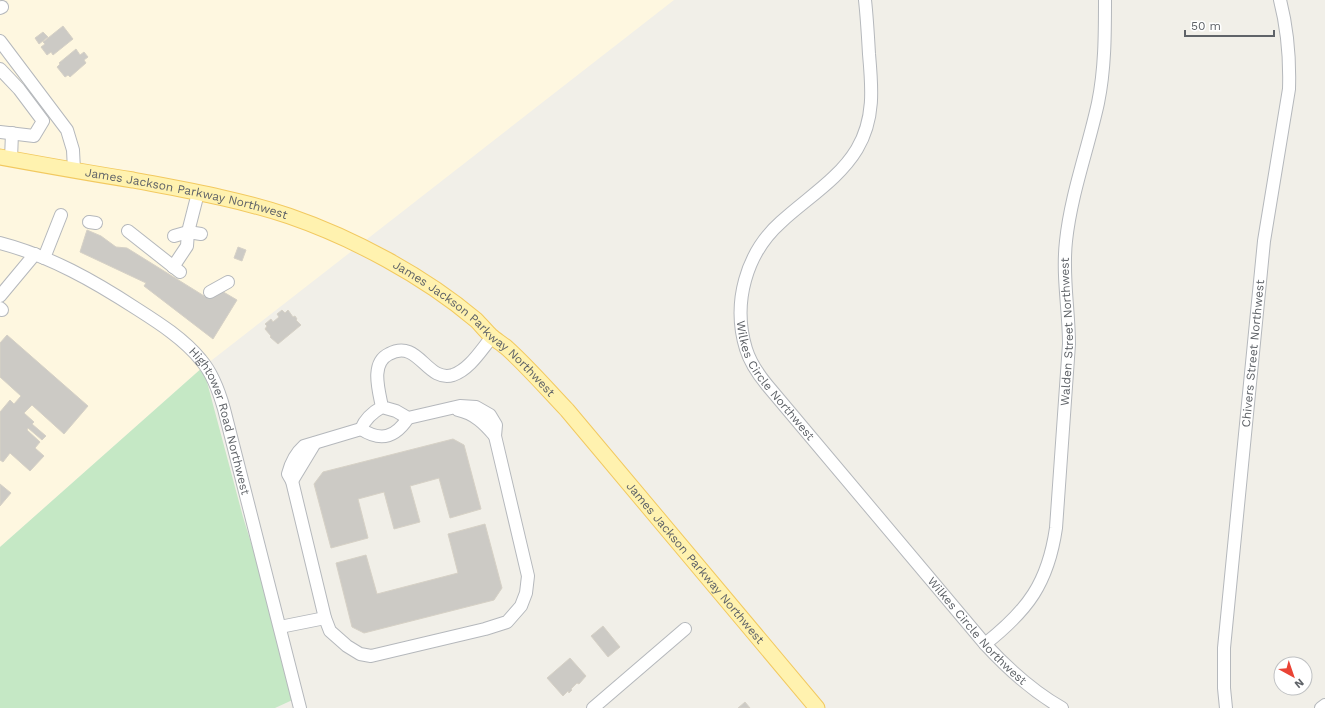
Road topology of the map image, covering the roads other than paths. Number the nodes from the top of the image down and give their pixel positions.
1 (865, 0) edge
2 (1106, 0) edge
3 (1280, 0) edge
4 (0, 41) edge
5 (0, 69) edge
6 (30, 80) junction
7 (19, 89) junction
8 (6, 133) edge
9 (6, 158) edge
10 (74, 170) junction
11 (198, 193) junction
12 (61, 215) dead end
13 (128, 231) dead end
14 (188, 232) junction
15 (201, 234) dead end
16 (174, 236) dead end
17 (0, 243) edge
18 (39, 256) junction
19 (228, 282) dead end
20 (210, 292) dead end
21 (0, 296) edge
22 (492, 337) junction
23 (382, 407) junction
24 (408, 418) junction
25 (362, 429) junction
26 (325, 618) junction
27 (280, 627) junction
28 (685, 629) dead end
29 (985, 644) junction
30 (1325, 705) edge
31 (300, 708) edge
32 (593, 708) edge
33 (817, 708) edge
34 (1062, 708) edge
35 (1226, 708) edge
36 (1321, 708) edge

1 - 29 street, Wilkes Circle Northwest
2 - 29 street, Walden Street Northwest
3 - 35 street, Chivers Street Northwest
4 - 6 street
5 - 7 street
6 - 7 street
6 - 10 street
7 - 8 street
8 - 9 street
9 - 10 main road, James Jackson Parkway Northwest
10 - 11 main road, James Jackson Parkway Northwest
11 - 14 street
11 - 22 main road, James Jackson Parkway Northwest
12 - 18 street
13 - 14 street
14 - 15 street
14 - 16 street
17 - 18 street, Hightower Road Northwest
18 - 21 street
18 - 27 street, Hightower Road Northwest
19 - 20 street
22 - 23 street
22 - 33 main road, James Jackson Parkway Northwest
23 - 24 street
23 - 25 street
24 - 25 street
24 - 26 street
25 - 26 street
26 - 27 street
27 - 31 street, Hightower Road Northwest
28 - 32 street
29 - 34 street, Wilkes Circle Northwest
30 - 36 street

